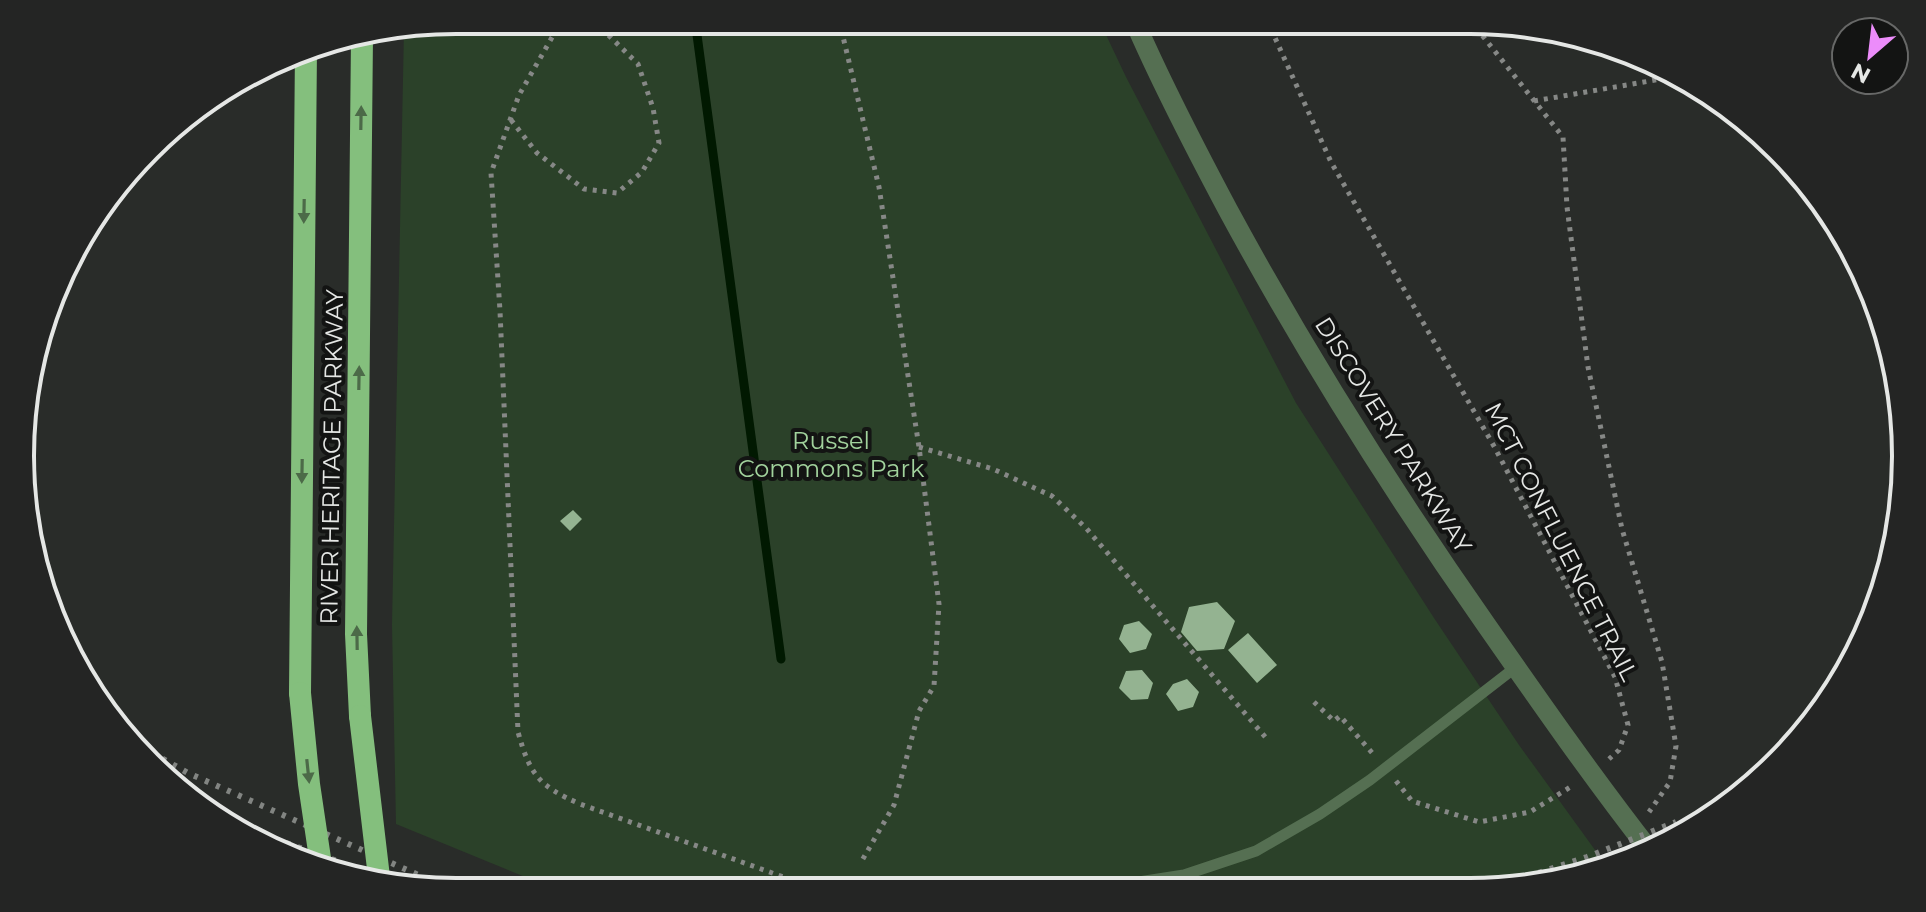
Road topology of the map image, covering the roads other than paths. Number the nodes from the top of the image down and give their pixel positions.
1 (1141, 34) edge
2 (362, 45) edge
3 (306, 62) edge
4 (1516, 667) junction
5 (1642, 841) edge
6 (320, 856) edge
7 (378, 871) edge
8 (1165, 878) edge

1 - 4 street, DISCOVERY PARKWAY
7 -> 2 highway, RIVER HERITAGE PARKWAY, bridge
3 -> 6 highway, RIVER HERITAGE PARKWAY, bridge
4 - 5 street, DISCOVERY PARKWAY
4 - 8 lane

